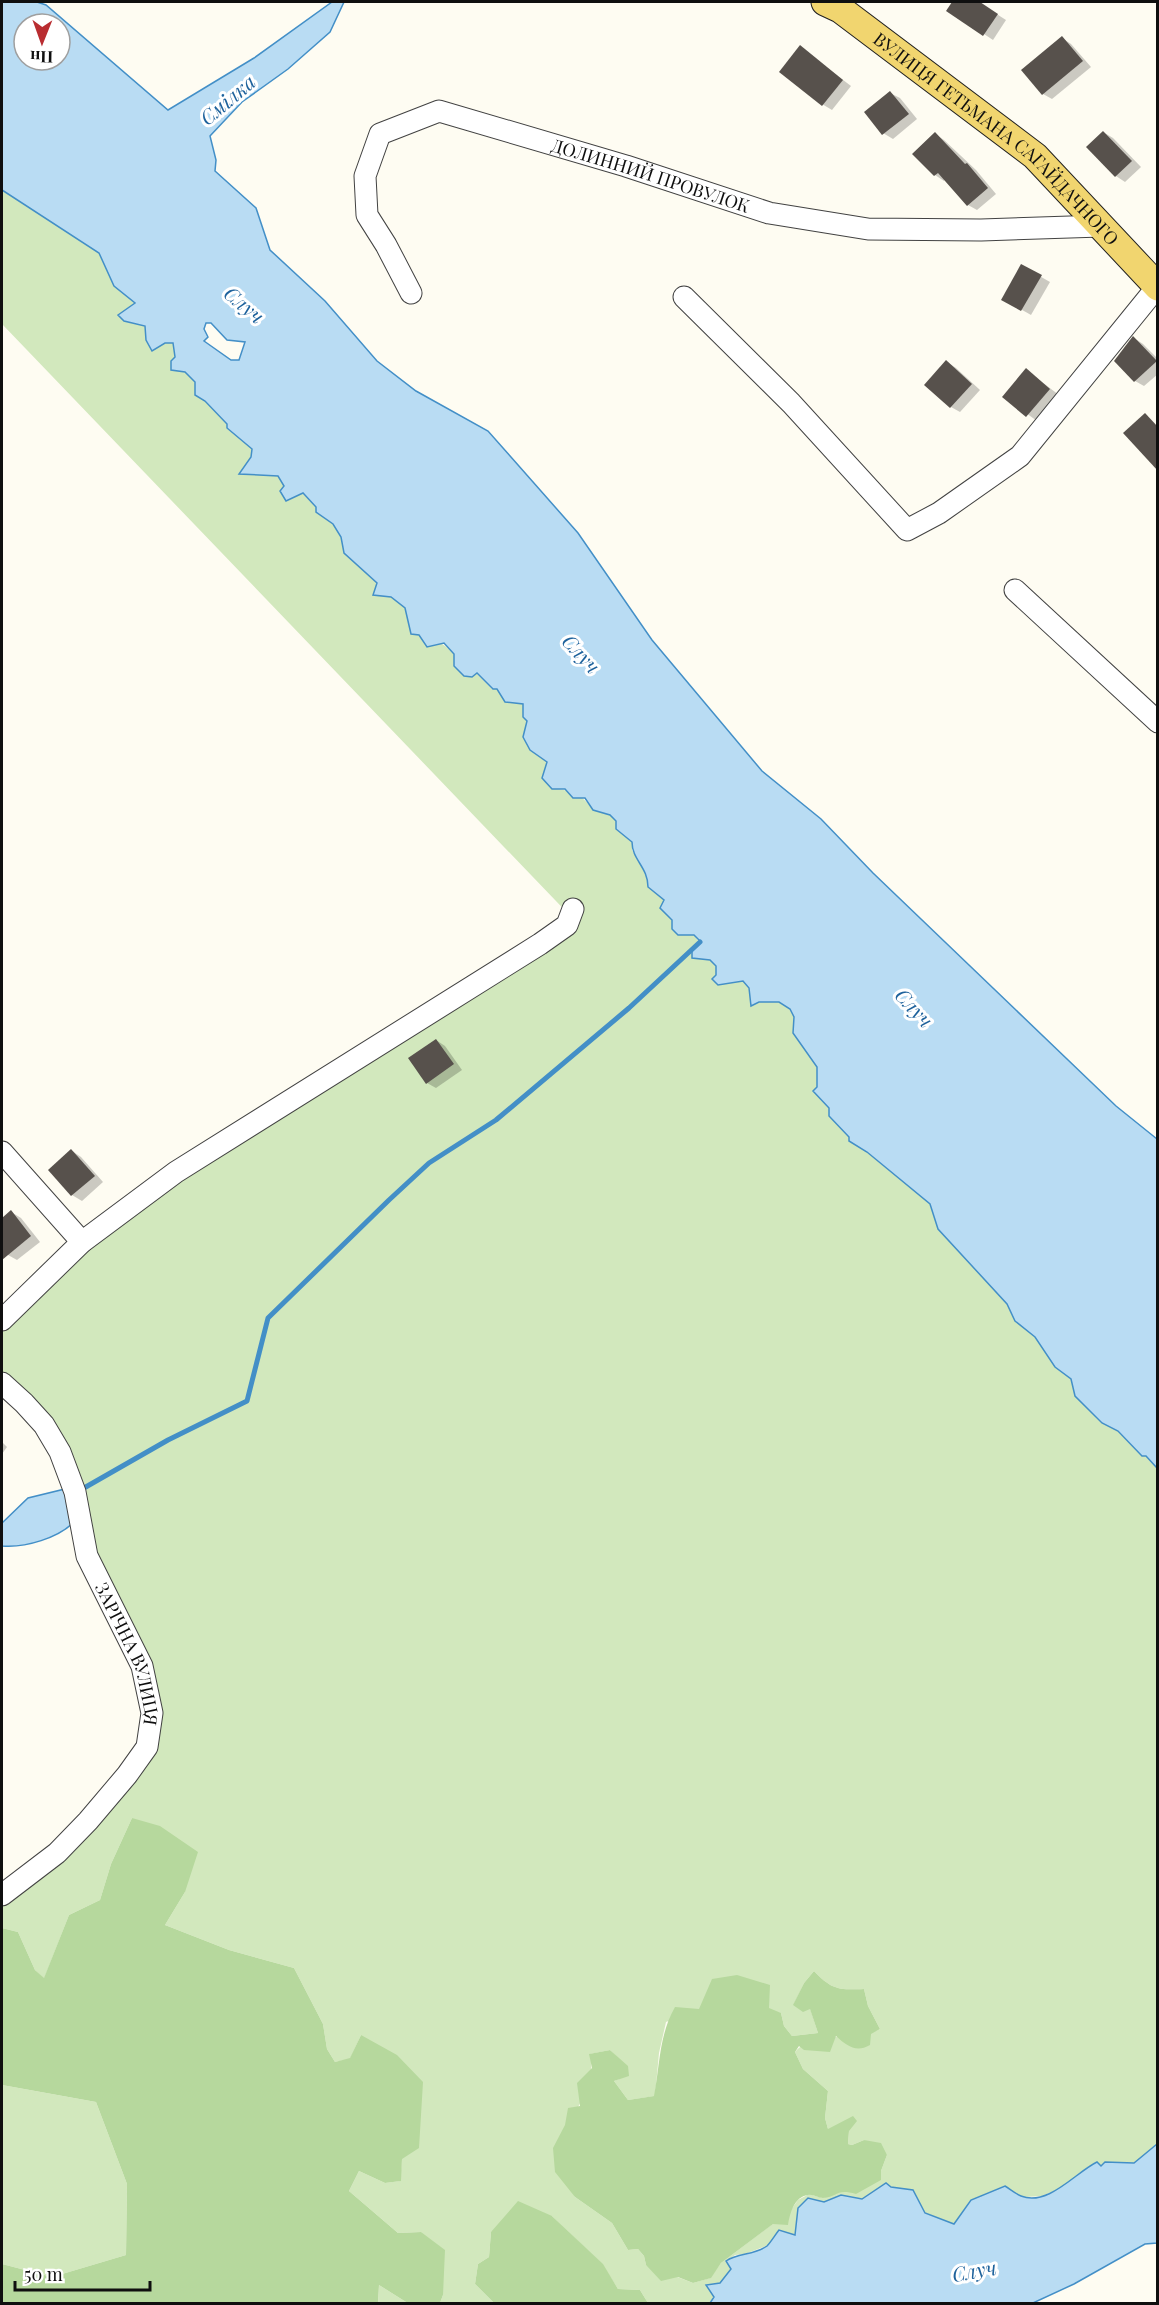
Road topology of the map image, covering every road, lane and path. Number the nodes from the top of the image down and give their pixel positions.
1 (825, 2) edge
2 (1101, 226) junction
3 (1157, 287) edge
4 (411, 293) dead end
5 (684, 297) dead end
6 (1015, 590) dead end
7 (1158, 722) edge
8 (573, 909) dead end
9 (2, 1152) edge
10 (82, 1242) junction
11 (2, 1320) edge
12 (2, 1383) edge
13 (2, 1895) edge

1 - 2 main road, ВУЛИЦЯ ГЕТЬМАНА САГАЙДАЧНОГО
2 - 3 main road, ВУЛИЦЯ ГЕТЬМАНА САГАЙДАЧНОГО
2 - 4 street, ДОЛИННИЙ ПРОВУЛОК
3 - 5 street
6 - 7 street
8 - 10 street
9 - 10 street
10 - 11 street
12 - 13 street, ЗАРІЧНА ВУЛИЦЯ

